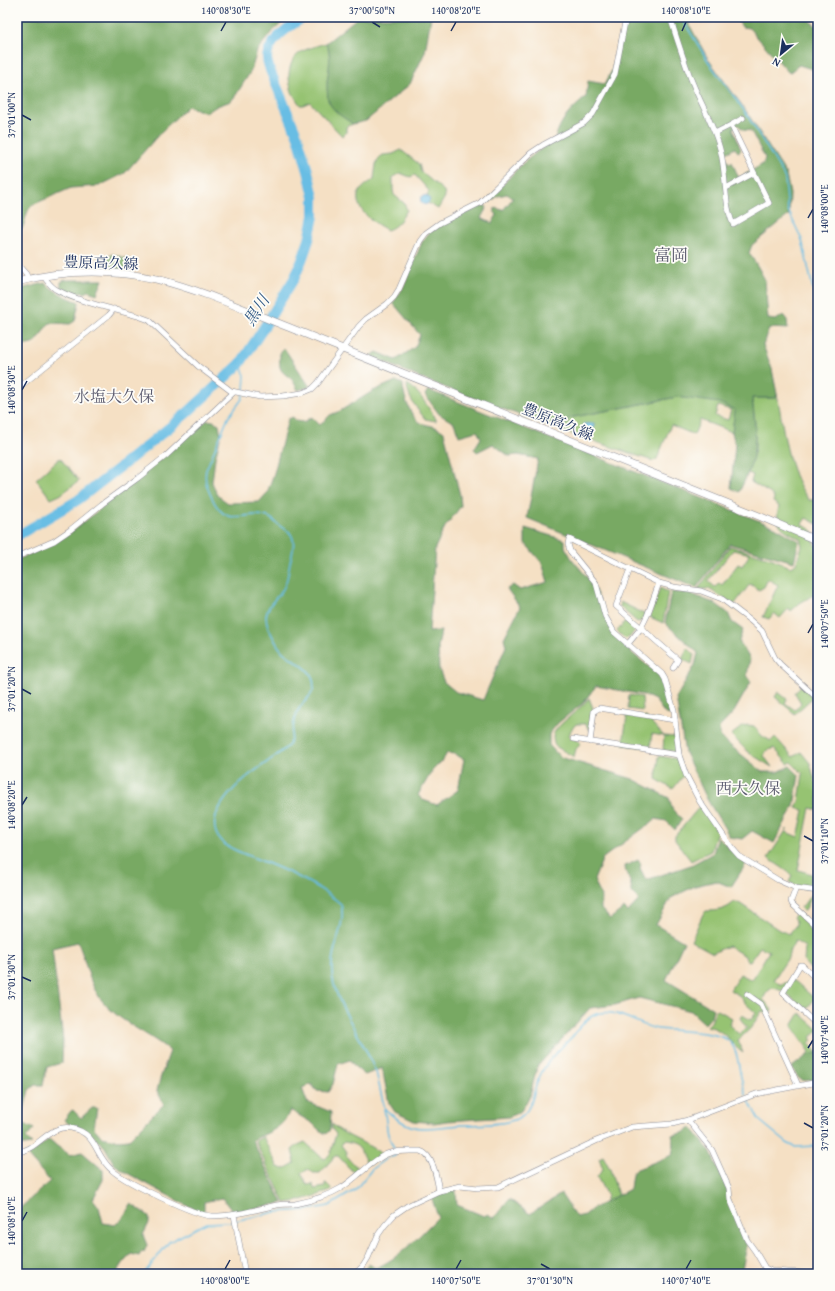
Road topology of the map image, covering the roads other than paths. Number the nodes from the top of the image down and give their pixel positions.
1 (626, 17) edge
2 (670, 17) edge
3 (743, 118) dead end
4 (731, 125) junction
5 (715, 133) junction
6 (754, 173) junction
7 (726, 188) junction
8 (17, 264) edge
9 (44, 277) junction
10 (28, 279) junction
11 (17, 282) edge
12 (114, 309) junction
13 (342, 349) junction
14 (17, 389) edge
15 (234, 392) junction
16 (818, 541) edge
17 (17, 558) edge
18 (630, 569) junction
19 (659, 583) junction
20 (641, 628) junction
21 (627, 645) junction
22 (673, 668) dead end
23 (818, 699) edge
24 (675, 720) junction
25 (573, 739) dead end
26 (590, 742) junction
27 (679, 755) junction
28 (796, 888) junction
29 (818, 891) edge
30 (818, 928) edge
31 (818, 981) edge
32 (747, 994) dead end
33 (818, 1026) edge
34 (818, 1082) edge
35 (798, 1086) junction
36 (688, 1120) junction
37 (17, 1152) edge
38 (439, 1191) junction
39 (234, 1215) junction
40 (355, 1273) edge
41 (245, 1274) edge
42 (339, 1274) edge
43 (818, 1274) edge

1 - 13 street
2 - 5 street
3 - 4 street
4 - 5 street
4 - 6 street
5 - 7 street
6 - 7 street
6 - 7 street
8 - 10 street
9 - 10 main road, 豊原高久線
9 - 12 street
9 - 13 main road, 豊原高久線
10 - 11 main road, 豊原高久線
12 - 14 street
12 - 15 street
13 - 15 street
13 - 16 main road, 豊原高久線
15 - 17 street
18 - 19 street
18 - 20 street
18 - 21 street
19 - 20 street
19 - 23 street
20 - 21 street
20 - 22 street
21 - 24 street
24 - 26 street
24 - 27 street
25 - 26 street
26 - 27 street
27 - 28 street
28 - 29 street
28 - 30 street
31 - 33 street
32 - 35 street
34 - 35 street
35 - 36 street
36 - 38 street
36 - 43 street
37 - 39 street
38 - 39 street
38 - 40 street
39 - 41 street
40 - 42 street

